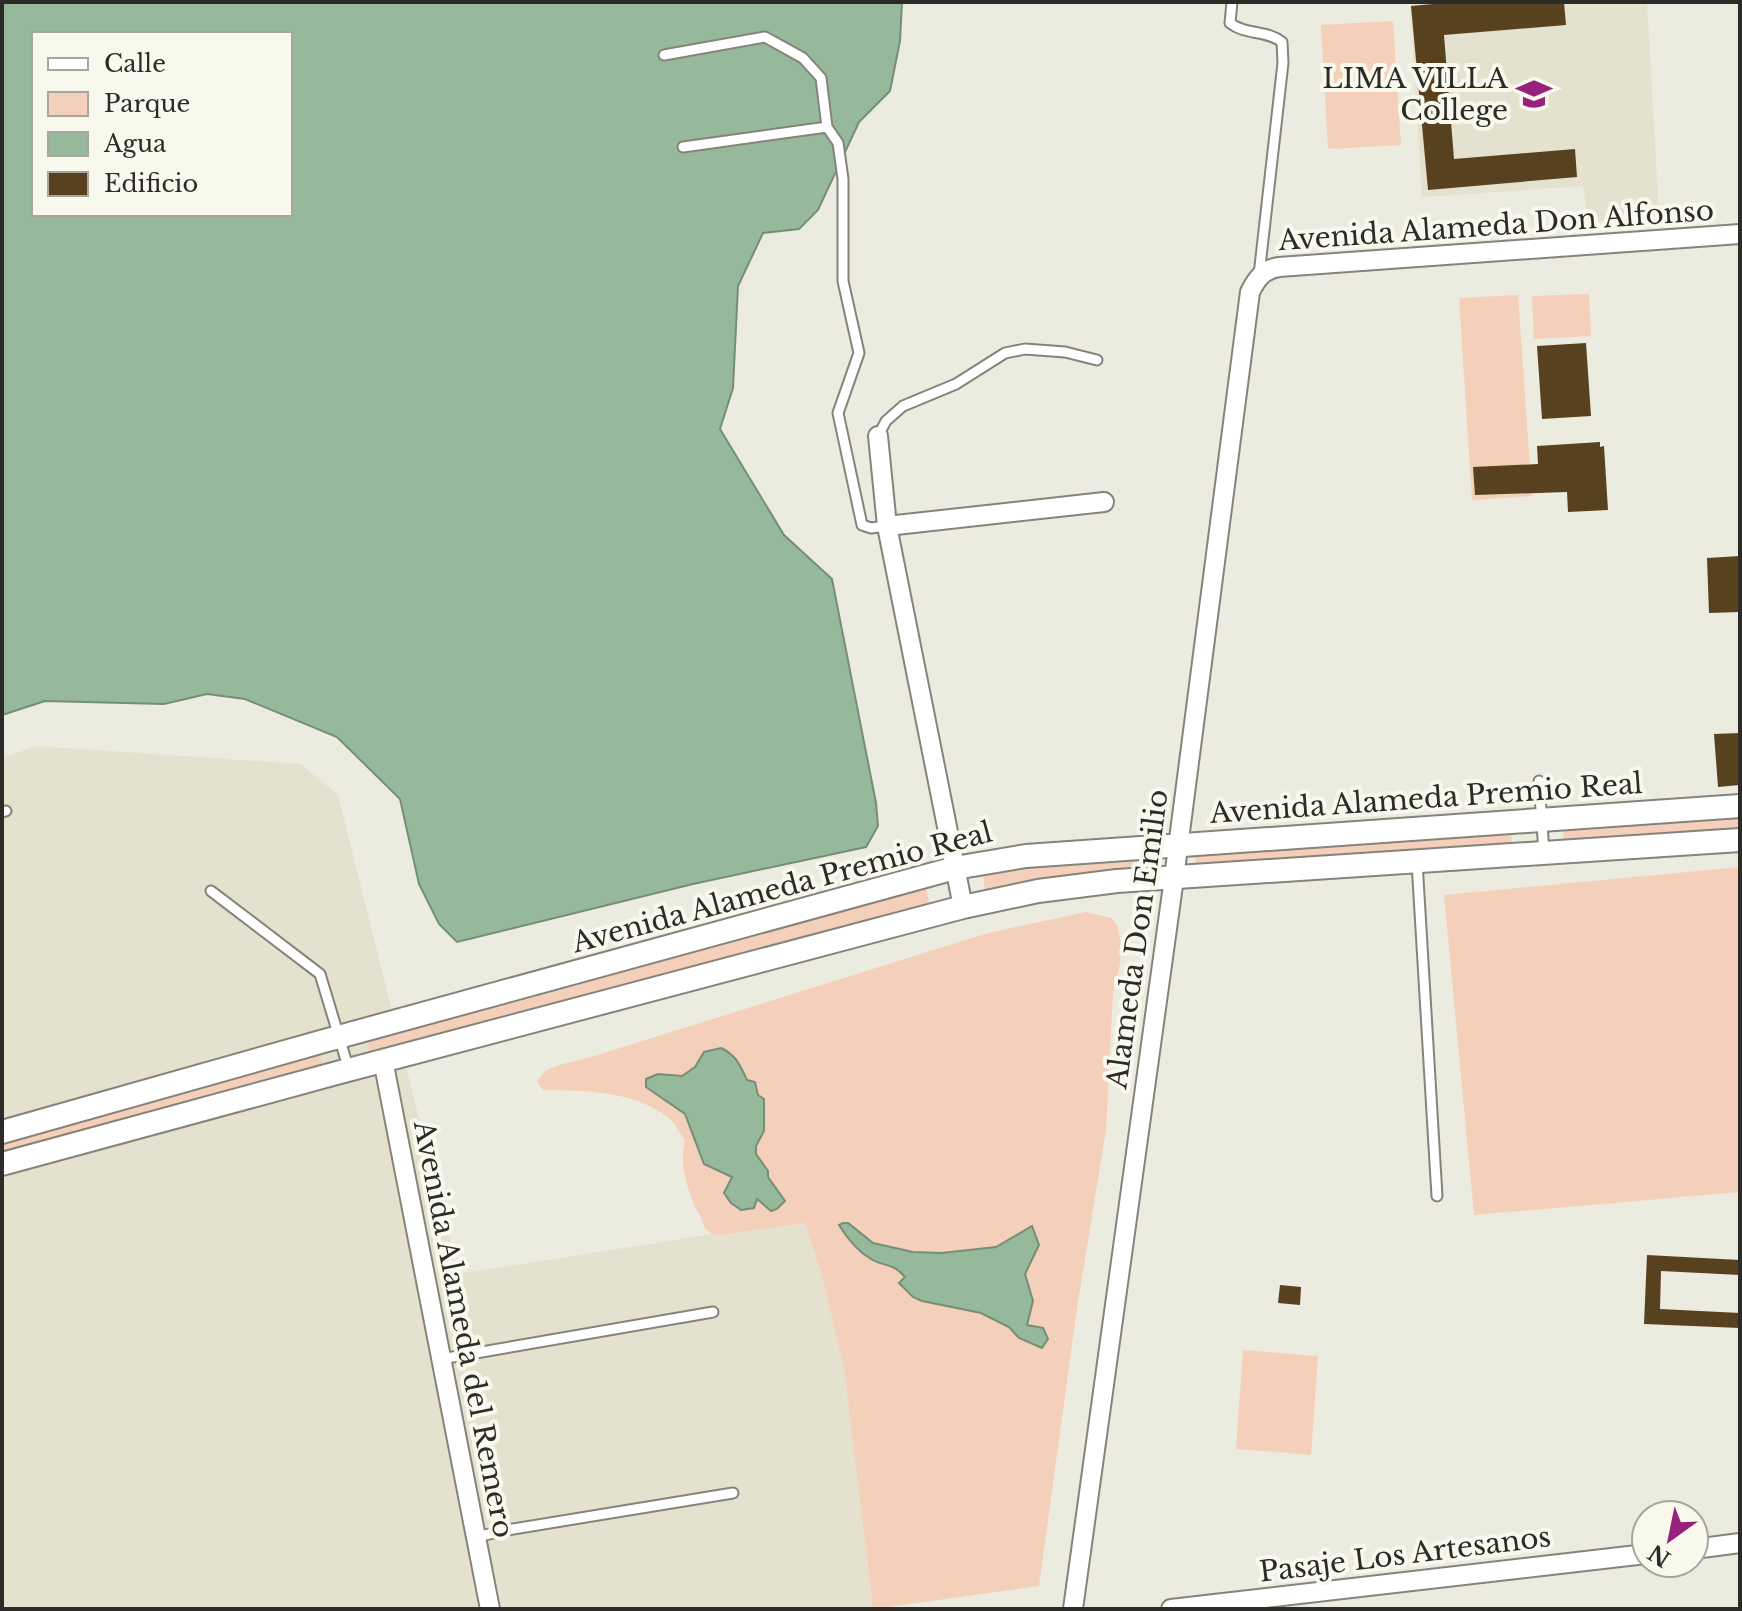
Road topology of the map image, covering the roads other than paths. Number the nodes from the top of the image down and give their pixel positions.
1 (1232, 2) edge
2 (664, 55) dead end
3 (827, 127) junction
4 (683, 147) dead end
5 (1740, 234) edge
6 (1259, 278) junction
7 (1097, 360) dead end
8 (878, 436) joint
9 (1104, 502) dead end
10 (887, 526) junction
11 (1539, 781) dead end
12 (1740, 806) edge
13 (1542, 819) junction
14 (1740, 840) edge
15 (1178, 846) junction
16 (1544, 853) junction
17 (1417, 862) junction
18 (955, 868) junction
19 (1174, 878) junction
20 (211, 891) dead end
21 (963, 907) junction
22 (340, 1036) junction
23 (383, 1060) junction
24 (349, 1070) junction
25 (2, 1132) edge
26 (2, 1164) edge
27 (1437, 1196) dead end
28 (713, 1312) dead end
29 (441, 1359) junction
30 (733, 1493) dead end
31 (476, 1537) junction
32 (1740, 1543) edge
33 (1710, 1547) edge
34 (1630, 1556) edge
35 (490, 1609) edge
36 (1073, 1609) edge
37 (1171, 1609) edge

1 - 6 lane
2 - 3 lane
3 - 4 lane
3 - 10 lane
5 - 6 street, Avenida Alameda Don Alfonso
6 - 15 street, Alameda Don Emilio
7 - 8 lane
8 - 10 street
9 - 10 street
10 - 18 street
11 - 13 lane
12 - 13 street, Avenida Alameda Premio Real
13 - 15 street, Avenida Alameda Premio Real
13 - 16 lane
14 - 16 street
15 - 18 street, Avenida Alameda Premio Real
15 - 19 street, Alameda Don Emilio
16 - 17 street
17 - 19 street
17 - 27 lane
18 - 21 street
18 - 22 street, Avenida Alameda Premio Real
19 - 21 street
19 - 36 street, Alameda Don Emilio
20 - 22 lane
21 - 23 street
22 - 24 lane
22 - 25 street, Avenida Alameda Premio Real
23 - 24 street
23 - 29 street, Avenida Alameda del Remero
24 - 26 street
28 - 29 lane
29 - 31 street, Avenida Alameda del Remero
30 - 31 lane
31 - 35 street, Avenida Alameda del Remero
32 - 33 street
34 - 37 street, Pasaje Los Artesanos

